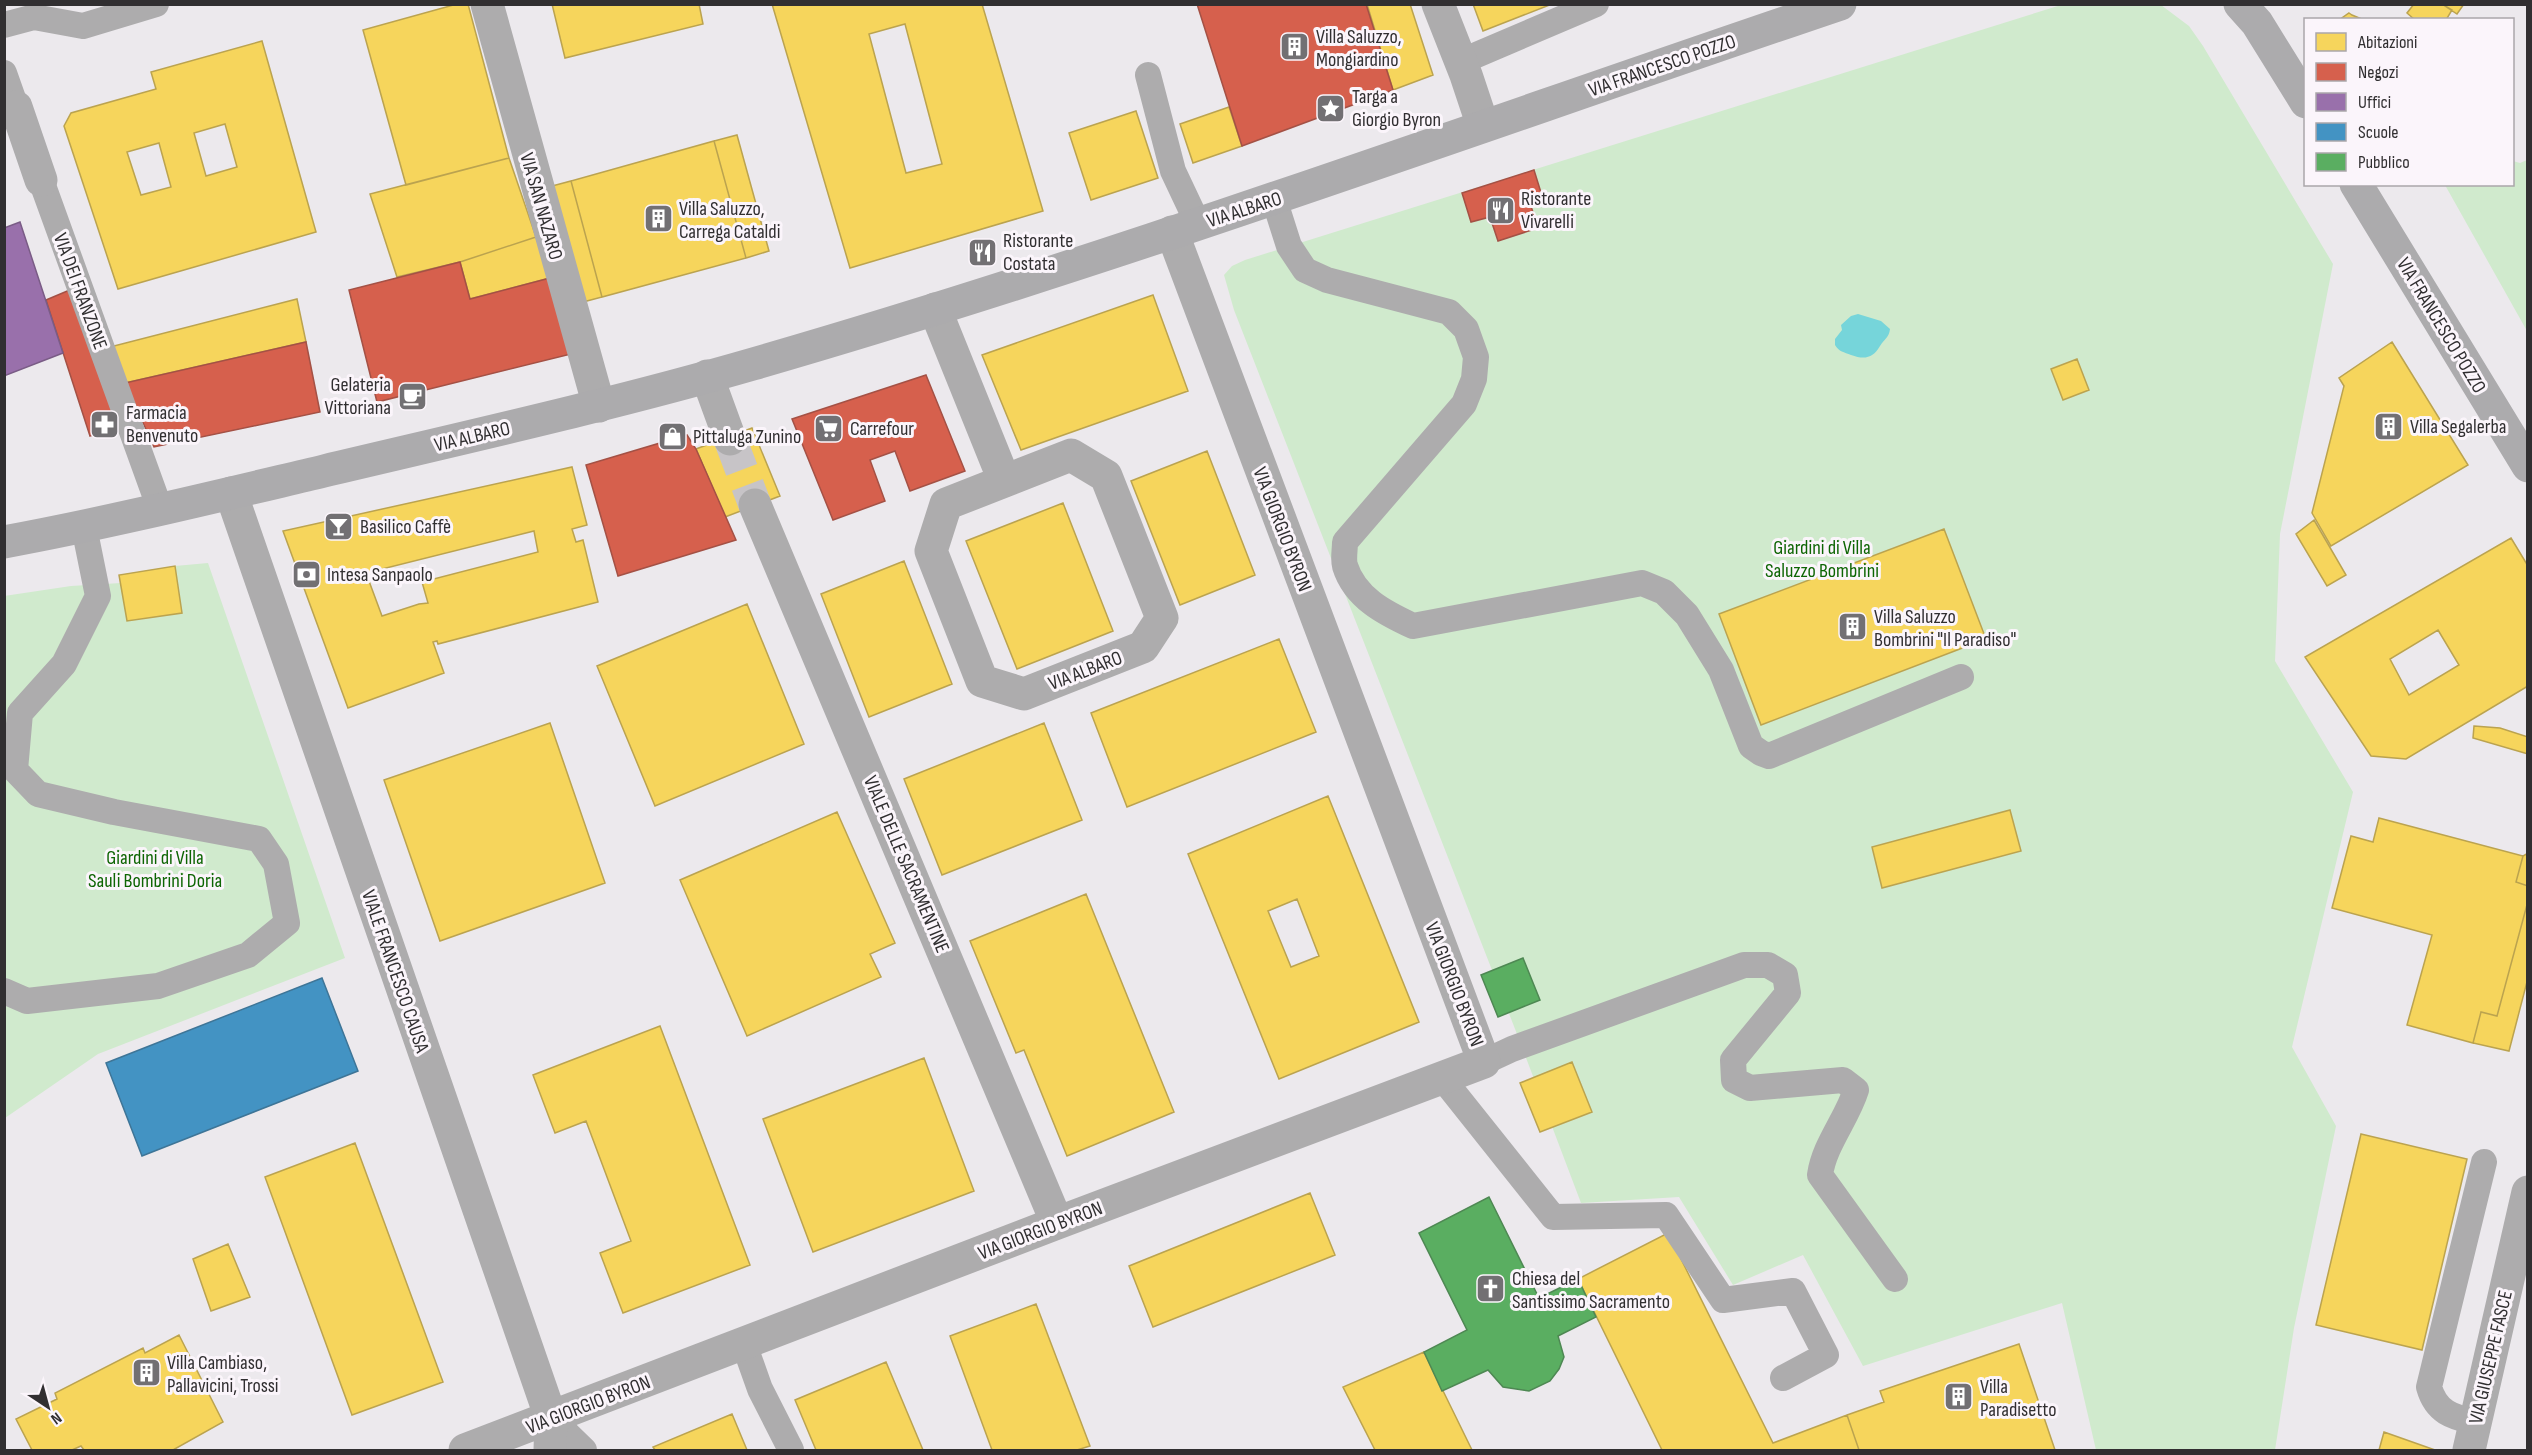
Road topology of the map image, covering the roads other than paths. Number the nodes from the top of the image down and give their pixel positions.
1 (156, 4) edge
2 (487, 4) edge
3 (1438, 4) edge
4 (1596, 4) edge
5 (1840, 4) edge
6 (2240, 4) edge
7 (4, 25) edge
8 (1460, 62) junction
9 (4, 74) edge
10 (1148, 75) dead end
11 (2304, 99) edge
12 (16, 107) joint
13 (1483, 126) junction
14 (41, 180) joint
15 (2357, 186) edge
16 (1274, 199) junction
17 (1185, 228) junction
18 (935, 309) junction
19 (707, 376) junction
20 (599, 406) junction
21 (730, 439) tunnel mouth
22 (2528, 466) edge
23 (1004, 480) junction
24 (231, 493) junction
25 (755, 505) tunnel mouth
26 (160, 508) junction
27 (84, 527) junction
28 (4, 542) edge
29 (1961, 677) dead end
30 (4, 991) edge
31 (1484, 1062) junction
32 (1443, 1079) junction
33 (2484, 1162) dead end
34 (2528, 1192) edge
35 (1057, 1223) junction
36 (1895, 1279) dead end
37 (744, 1344) junction
38 (1783, 1378) dead end
39 (551, 1418) junction
40 (2472, 1436) edge
41 (465, 1450) edge
42 (550, 1450) edge
43 (584, 1450) edge
44 (791, 1450) edge

1 - 7 lane
2 - 20 street, VIA SAN NAZARO
3 - 8 street
4 - 8 lane
5 - 13 main road, VIA FRANCESCO POZZO
6 - 11 main road
8 - 13 street
9 - 12 lane, VIA DEI FRANZONE
10 - 17 lane
12 - 14 street, VIA DEI FRANZONE
13 - 16 main road, VIA ALBARO
14 - 26 lane, VIA DEI FRANZONE
15 - 22 main road, VIA FRANCESCO POZZO
16 - 17 main road, VIA ALBARO
16 - 29 lane
17 - 18 main road, VIA ALBARO
17 - 31 street, VIA GIORGIO BYRON
18 - 19 main road, VIA ALBARO
18 - 23 street
19 - 20 main road, VIA ALBARO
19 - 21 street
20 - 24 main road, VIA ALBARO
23 - 23 street, VIA ALBARO
24 - 26 main road, VIA ALBARO
24 - 39 street, VIALE FRANCESCO CAUSA
25 - 35 street, VIALE DELLE SACRAMENTINE
26 - 27 main road, VIA ALBARO
27 - 28 main road, VIA ALBARO
27 - 30 lane
31 - 32 street, VIA GIORGIO BYRON
31 - 36 lane
32 - 35 street, VIA GIORGIO BYRON
32 - 38 lane
33 - 40 lane
34 - 40 street, VIA GIUSEPPE FASCE
35 - 37 street, VIA GIORGIO BYRON
37 - 39 street, VIA GIORGIO BYRON
37 - 44 lane
39 - 41 street, VIA GIORGIO BYRON
39 - 42 street, VIALE FRANCESCO CAUSA
39 - 43 lane

